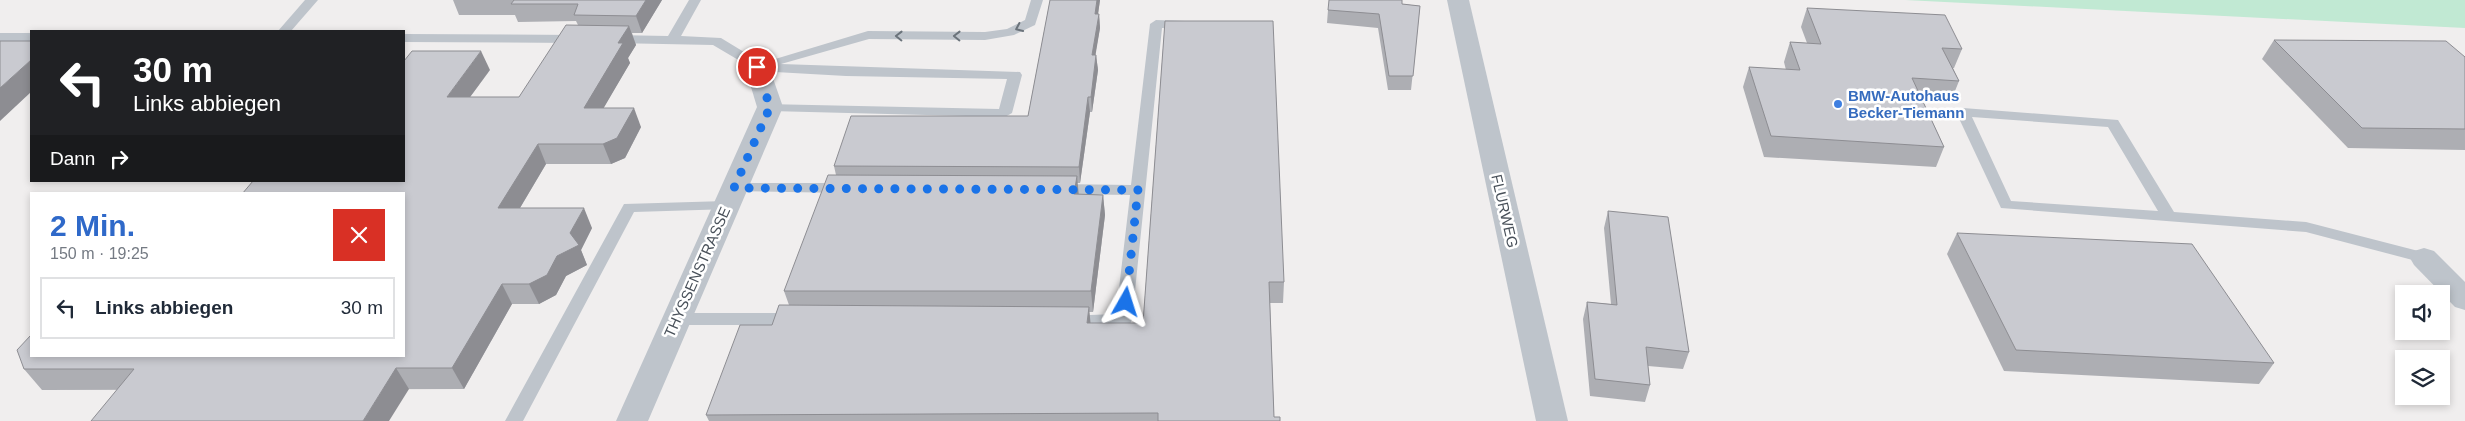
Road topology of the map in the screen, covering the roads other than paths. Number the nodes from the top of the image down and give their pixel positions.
1 (312, 0) edge
2 (695, 0) edge
3 (1037, 0) edge
4 (1458, 0) edge
5 (1202, 25) edge
6 (285, 30) edge
7 (0, 37) edge
8 (30, 37) edge
9 (405, 38) edge
10 (673, 39) junction
11 (757, 67) junction
12 (770, 107) junction
13 (862, 188) edge
14 (1040, 189) edge
15 (1138, 190) junction
16 (730, 197) junction
17 (2169, 217) junction
18 (2424, 258) joint
19 (2465, 300) edge
20 (676, 319) junction
21 (815, 319) edge
22 (1055, 320) edge
23 (514, 421) edge
24 (632, 421) edge
25 (1552, 421) edge

1 - 6 lane
2 - 10 lane
3 -> 11 lane
4 - 25 street, FLURWEG
5 - 15 lane
7 - 8 lane
9 - 10 lane
10 - 11 lane
11 - 12 street
11 - 12 lane
12 - 16 street, THYSSENSTRASSE
13 - 16 lane
14 - 15 lane
15 - 22 lane
16 - 20 street, THYSSENSTRASSE
16 - 23 lane
17 - 17 lane
17 - 18 lane
18 - 19 street
20 - 21 lane
20 - 24 street, THYSSENSTRASSE

